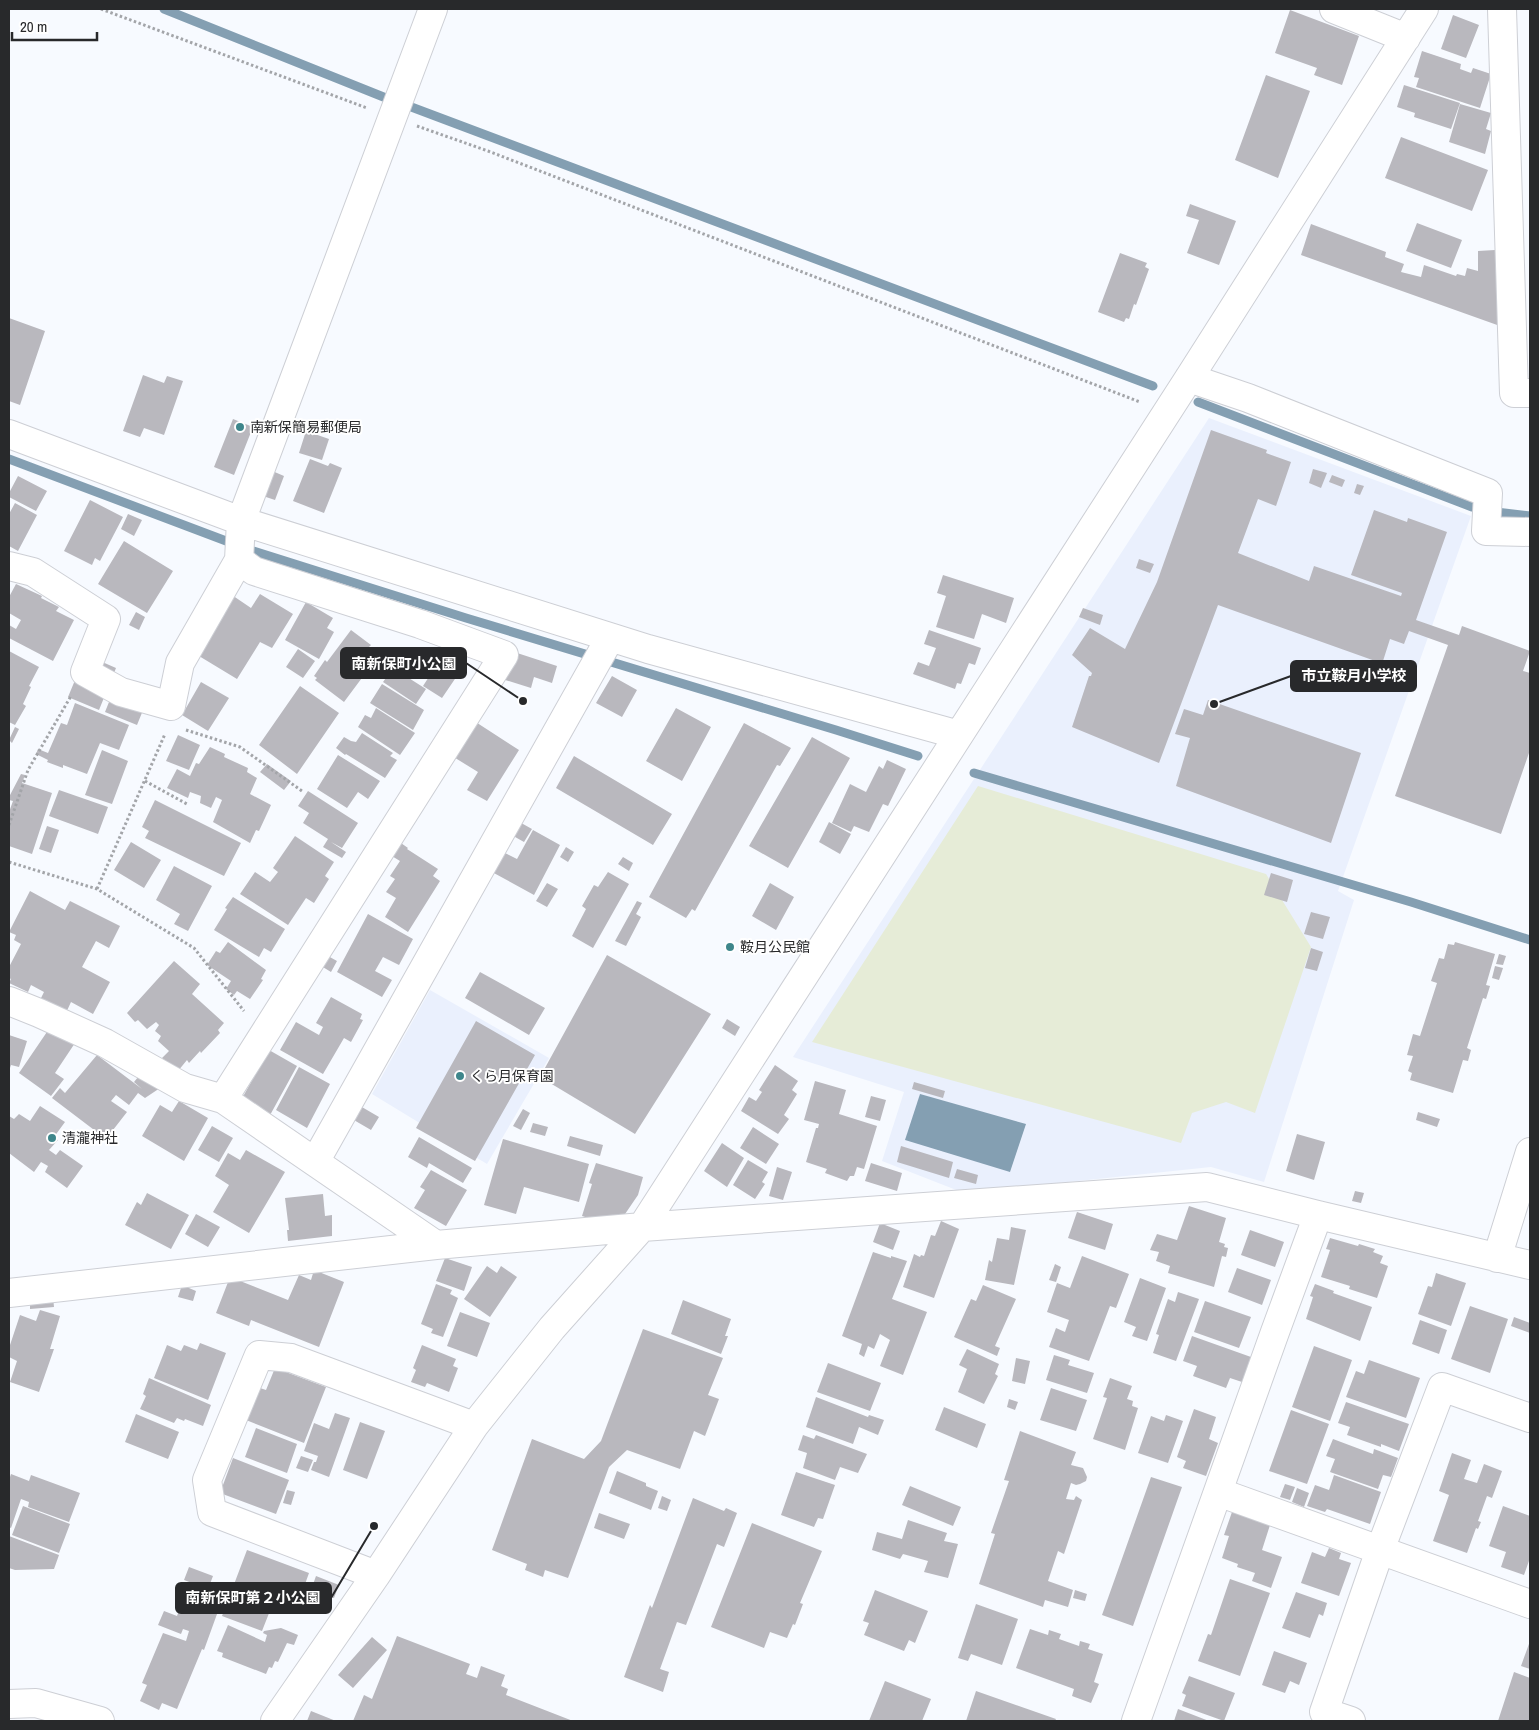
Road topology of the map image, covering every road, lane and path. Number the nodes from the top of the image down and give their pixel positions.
1 (101, 9) edge
2 (433, 9) edge
3 (1334, 9) edge
4 (1424, 9) edge
5 (1502, 9) edge
6 (1406, 38) junction
7 (392, 117) junction
8 (1520, 203) edge
9 (1189, 378) junction
10 (1530, 393) edge
11 (1166, 412) junction
12 (9, 434) edge
13 (241, 521) junction
14 (1530, 532) edge
15 (239, 560) junction
16 (9, 566) edge
17 (610, 638) junction
18 (85, 672) junction
19 (170, 716) junction
20 (959, 735) junction
21 (145, 781) junction
22 (302, 791) dead end
23 (187, 804) dead end
24 (9, 825) edge
25 (9, 862) edge
26 (97, 889) junction
27 (9, 1001) edge
28 (263, 1035) junction
29 (223, 1099) junction
30 (1530, 1152) edge
31 (316, 1162) junction
32 (1318, 1215) junction
33 (642, 1227) junction
34 (436, 1245) junction
35 (1497, 1258) junction
36 (1530, 1265) edge
37 (9, 1293) edge
38 (1530, 1418) edge
39 (474, 1426) junction
40 (1218, 1492) junction
41 (1380, 1550) junction
42 (376, 1574) junction
43 (1530, 1604) edge
44 (9, 1704) edge
45 (100, 1721) edge
46 (275, 1721) edge
47 (1136, 1721) edge
48 (1351, 1721) edge

1 - 7 path
2 - 7 street
3 - 6 street
4 - 6 street
5 - 8 street
6 - 9 street
7 - 11 path
7 - 13 street
8 - 10 street
9 - 11 street
9 - 14 street
11 - 20 street
12 - 13 street
13 - 15 street
13 - 17 street
15 - 19 street
15 - 28 street
16 - 18 street
17 - 20 street
17 - 31 street
18 - 19 street
18 - 24 path
19 - 21 path
19 - 22 path
20 - 33 street
21 - 23 path
21 - 26 path
25 - 26 path
26 - 28 path
27 - 29 street
28 - 29 street
29 - 31 street
30 - 35 street
31 - 34 street
32 - 33 street
32 - 35 street
32 - 40 street
33 - 34 street
33 - 39 street
34 - 37 street
35 - 36 street
38 - 41 street
39 - 42 street
39 - 42 street
40 - 41 street
40 - 47 street
41 - 43 street
41 - 48 street
42 - 46 street
44 - 45 street

